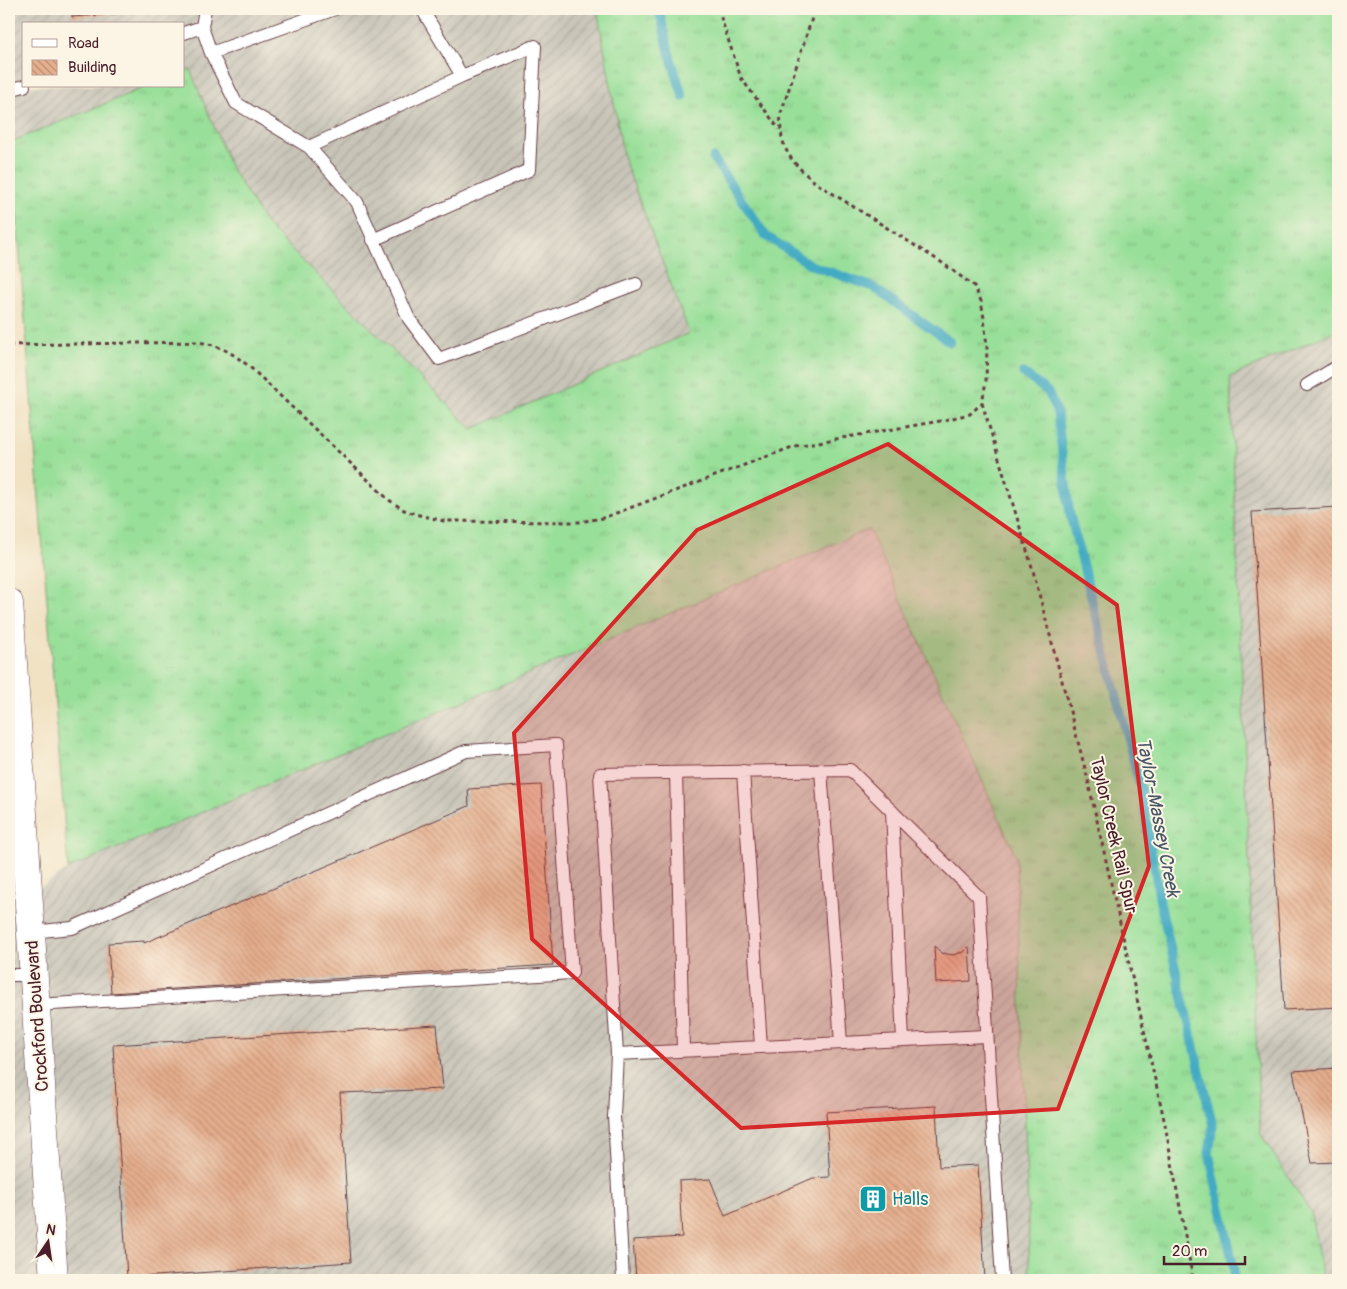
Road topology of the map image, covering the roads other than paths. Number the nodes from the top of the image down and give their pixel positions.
1 (206, 9) edge
2 (335, 9) edge
3 (422, 9) edge
4 (202, 27) junction
5 (185, 33) edge
6 (211, 52) junction
7 (462, 76) junction
8 (22, 87) edge
9 (9, 90) edge
10 (309, 147) junction
11 (373, 240) junction
12 (636, 284) dead end
13 (1338, 366) edge
14 (1307, 385) dead end
15 (9, 603) edge
16 (821, 770) junction
17 (743, 772) junction
18 (676, 773) junction
19 (892, 812) junction
20 (31, 932) junction
21 (21, 975) edge
22 (36, 1005) junction
23 (986, 1036) junction
24 (904, 1040) junction
25 (841, 1043) junction
26 (761, 1047) junction
27 (684, 1050) junction
28 (617, 1054) junction
29 (54, 1280) edge
30 (623, 1280) edge
31 (1002, 1280) edge

1 - 4 lane
2 - 6 lane
3 - 7 lane
4 - 5 lane
4 - 6 lane
6 - 10 lane
7 - 10 lane
7 - 11 lane
8 - 9 lane
10 - 11 lane
11 - 12 lane
13 - 14 lane
15 - 20 street, Crockford Boulevard
16 - 17 lane
16 - 19 lane
16 - 25 lane
17 - 18 lane
17 - 26 lane
18 - 27 lane
18 - 28 lane
19 - 23 lane
19 - 24 lane
20 - 21 street, Crockford Boulevard
20 - 22 lane
21 - 22 street, Crockford Boulevard
22 - 29 street, Crockford Boulevard
23 - 24 lane
23 - 31 lane
24 - 25 lane
25 - 26 lane
26 - 27 lane
27 - 28 lane
28 - 30 lane

